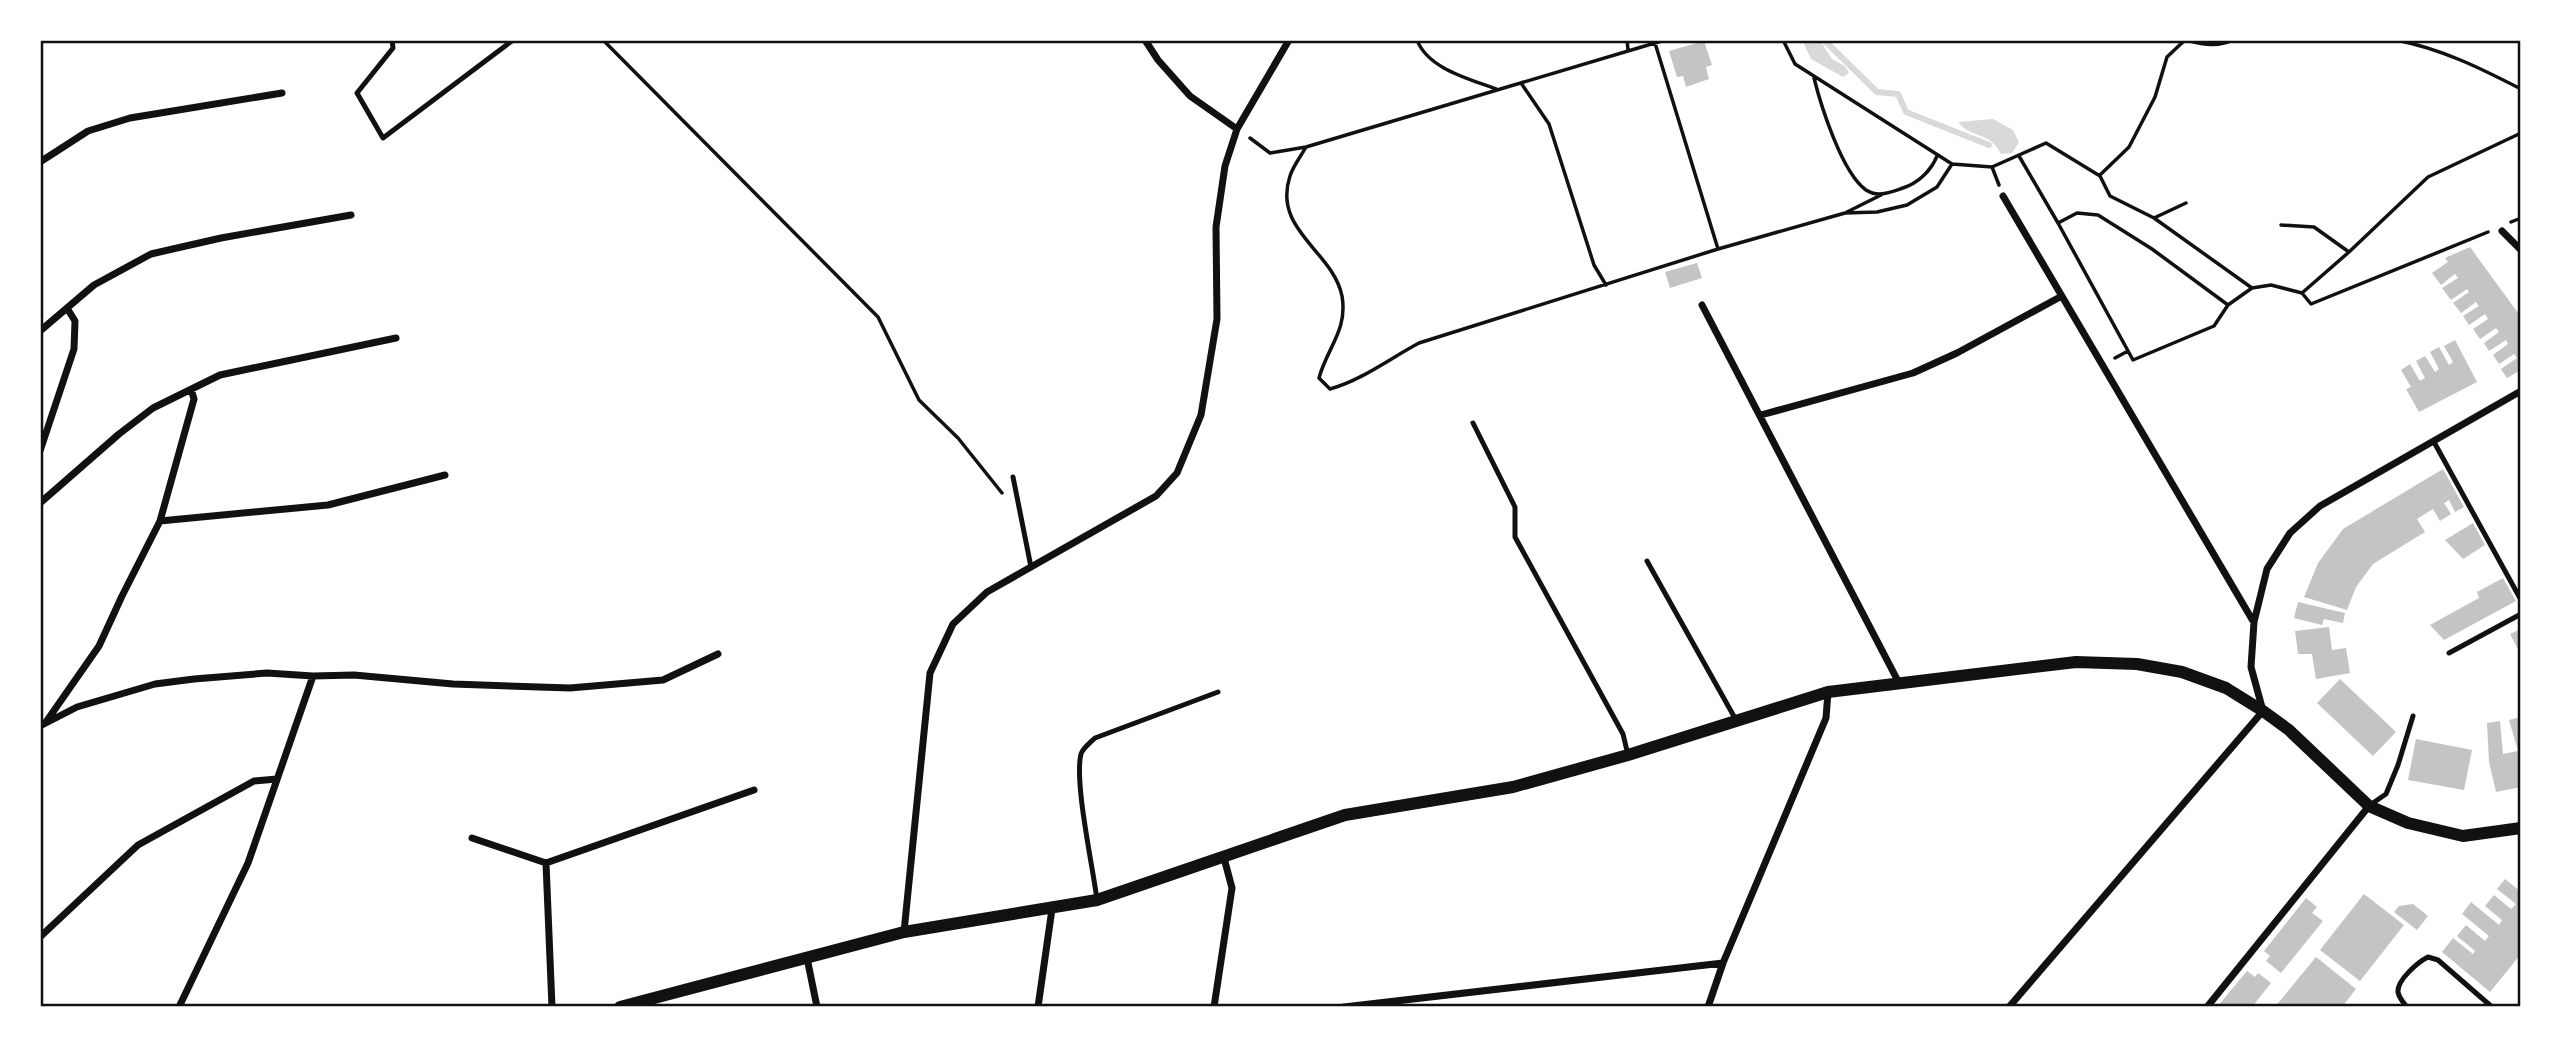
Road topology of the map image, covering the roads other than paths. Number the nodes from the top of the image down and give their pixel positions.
1 (392, 40) edge
2 (513, 40) edge
3 (1144, 40) edge
4 (1289, 40) edge
5 (282, 93) dead end
6 (1237, 129) junction
7 (40, 162) edge
8 (2003, 196) dead end
9 (351, 215) dead end
10 (2500, 230) road end
11 (2521, 250) edge
12 (2060, 297) junction
13 (1702, 305) dead end
14 (67, 308) junction
15 (40, 331) edge
16 (396, 338) dead end
17 (191, 389) junction
18 (2521, 391) edge
19 (1761, 415) junction
20 (1473, 423) dead end
21 (2434, 442) junction
22 (40, 451) edge
23 (445, 475) dead end
24 (1013, 477) dead end
25 (40, 503) edge
26 (160, 521) junction
27 (1647, 561) dead end
28 (1031, 567) junction
29 (2521, 600) edge
30 (2521, 614) edge
31 (2254, 622) junction
32 (2449, 653) dead end
33 (718, 654) dead end
34 (313, 676) junction
35 (1899, 683) junction
36 (1218, 692) dead end
37 (1828, 692) junction
38 (2263, 711) junction
39 (2413, 716) dead end
40 (1736, 720) junction
41 (43, 725) edge
42 (1628, 755) junction
43 (276, 779) junction
44 (754, 790) dead end
45 (2369, 806) junction
46 (2521, 828) edge
47 (472, 838) dead end
48 (1224, 858) junction
49 (546, 863) junction
50 (1097, 900) junction
51 (1052, 909) junction
52 (904, 932) junction
53 (40, 937) edge
54 (807, 958) junction
55 (1723, 963) junction
56 (179, 1007) edge
57 (552, 1007) edge
58 (620, 1007) edge
59 (817, 1007) edge
60 (1038, 1007) edge
61 (1214, 1007) edge
62 (1344, 1007) edge
63 (1708, 1007) edge
64 (2009, 1007) edge
65 (2207, 1007) edge
66 (2407, 1007) edge
67 (2492, 1007) edge

1 - 2 lane
3 - 6 street
4 - 6 street
5 - 7 street
6 - 28 street
8 - 12 street
9 - 14 street
10 - 11 street
12 - 19 street
12 - 31 street
13 - 19 street
14 - 15 street
14 - 22 street
16 - 17 street
17 - 25 street
17 - 26 street
18 - 21 street
19 - 35 street
20 - 42 lane
21 - 29 lane
21 - 31 street
23 - 26 street
24 - 28 lane
26 - 41 street
27 - 40 lane
28 - 52 street
30 - 32 lane
31 - 38 street
33 - 34 street
34 - 41 street
34 - 43 street
35 - 37 street
35 - 38 street
36 - 50 lane
37 - 40 street
37 - 55 street
38 - 45 street
38 - 64 street
39 - 45 lane
40 - 42 street
42 - 48 street
43 - 53 street
43 - 56 street
44 - 49 street
45 - 46 street
45 - 65 street
47 - 49 street
48 - 50 street
48 - 61 street
49 - 57 street
50 - 51 street
51 - 52 street
51 - 60 street
52 - 54 street
54 - 58 street
54 - 59 street
55 - 62 street
55 - 63 street
66 - 67 lane

